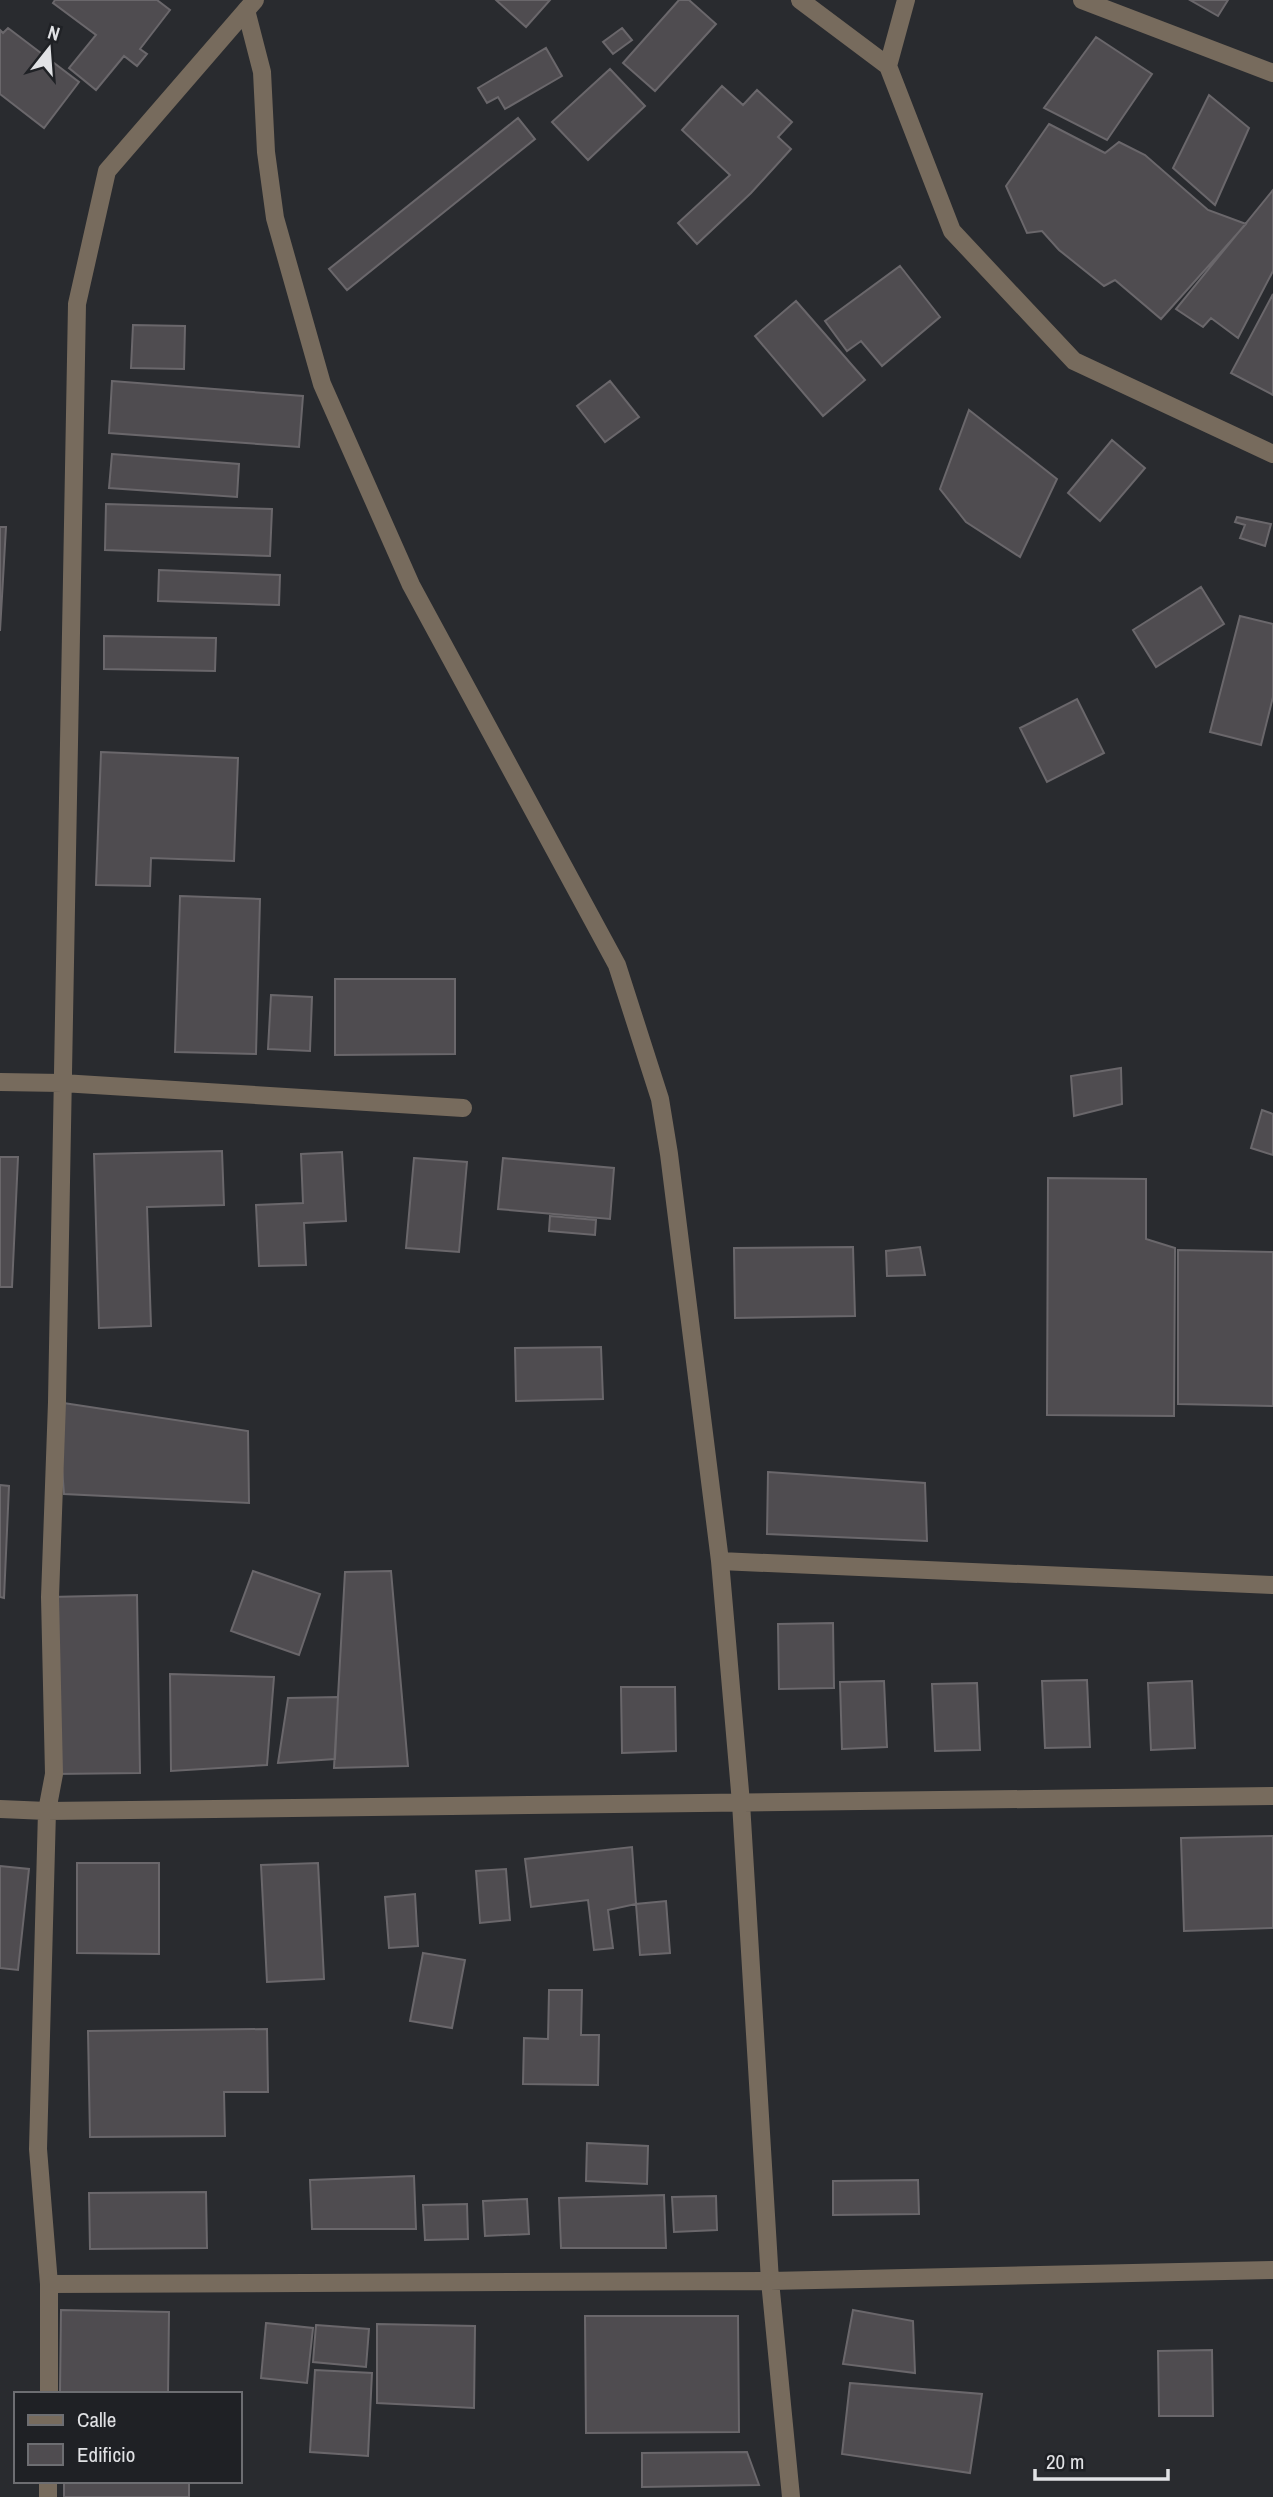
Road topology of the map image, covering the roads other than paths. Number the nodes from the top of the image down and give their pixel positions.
1 (800, 0) edge
2 (906, 0) edge
3 (1082, 0) edge
4 (250, 5) edge
5 (888, 66) junction
6 (1273, 73) edge
7 (1273, 454) edge
8 (0, 1082) edge
9 (62, 1083) junction
10 (463, 1108) dead end
11 (720, 1561) junction
12 (1273, 1585) edge
13 (1273, 1796) edge
14 (741, 1803) junction
15 (0, 1809) edge
16 (47, 1811) junction
17 (1273, 2270) edge
18 (770, 2281) junction
19 (49, 2284) junction
20 (48, 2392) edge
21 (791, 2497) edge

1 - 5 street
2 - 5 street
3 - 6 street
4 - 9 street
4 - 11 street
5 - 7 street
8 - 9 street
9 - 10 street
9 - 16 street
11 - 12 street
11 - 14 street
13 - 14 street
14 - 16 street
14 - 18 street
15 - 16 street
16 - 19 street
17 - 18 street
18 - 19 street
18 - 21 street
19 - 20 street

